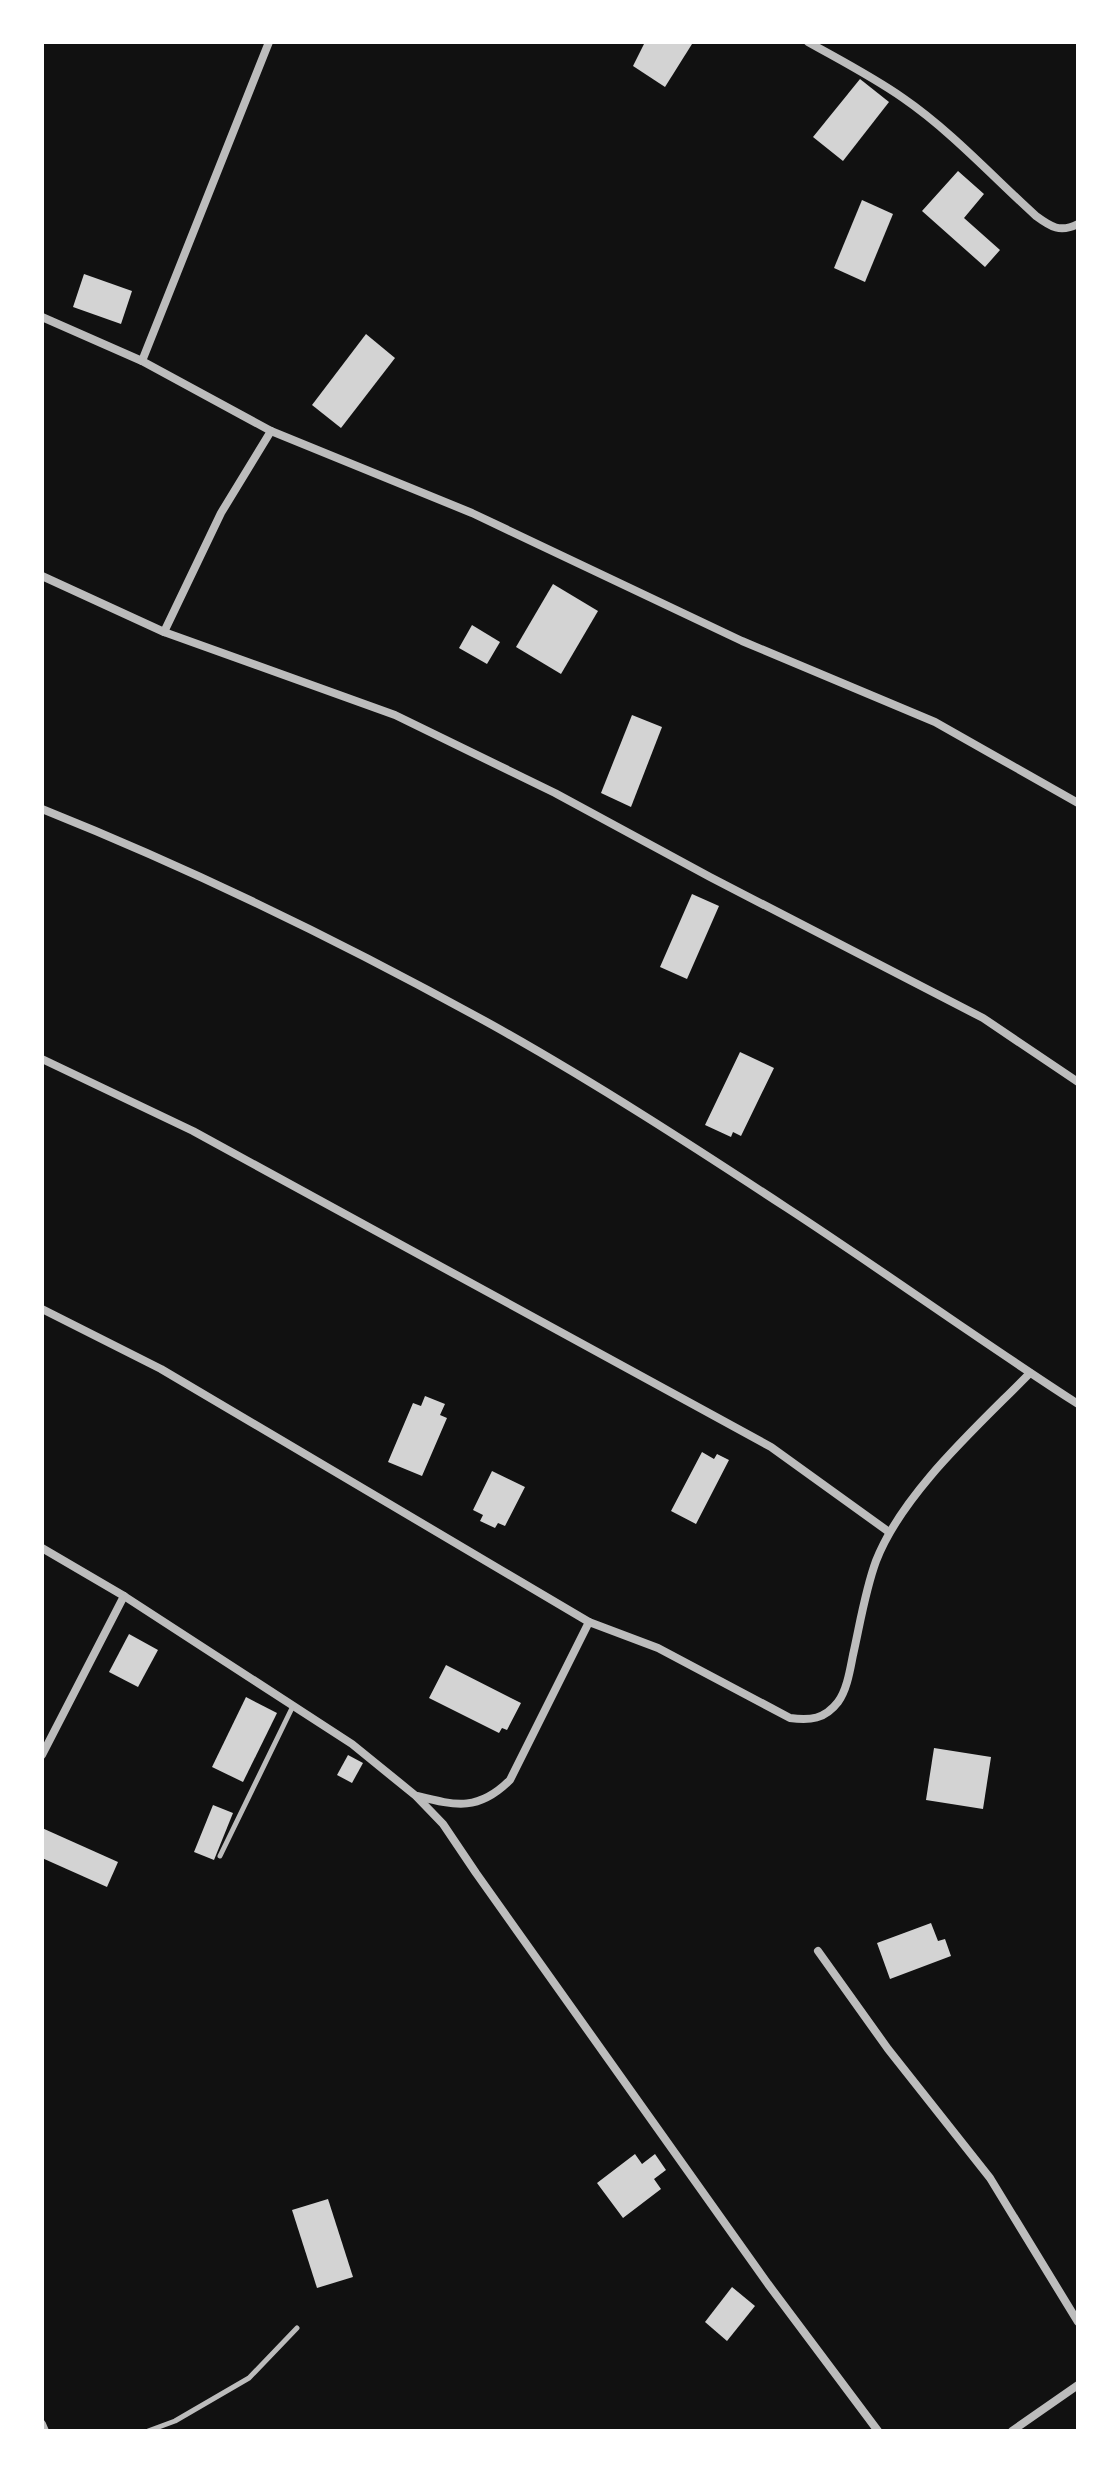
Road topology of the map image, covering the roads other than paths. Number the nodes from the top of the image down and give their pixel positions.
1 (269, 42) edge
2 (808, 42) edge
3 (1078, 224) edge
4 (42, 317) edge
5 (142, 361) junction
6 (271, 431) junction
7 (42, 576) edge
8 (164, 632) junction
9 (1078, 803) edge
10 (42, 809) edge
11 (42, 1059) edge
12 (1078, 1082) edge
13 (42, 1309) edge
14 (1030, 1373) junction
15 (1078, 1404) edge
16 (889, 1532) junction
17 (42, 1548) edge
18 (124, 1596) junction
19 (589, 1622) junction
20 (293, 1706) junction
21 (42, 1755) edge
22 (416, 1796) junction
23 (220, 1856) dead end
24 (818, 1951) dead end
25 (1078, 2322) edge
26 (297, 2328) dead end
27 (1078, 2385) edge
28 (42, 2424) edge
29 (45, 2431) edge
30 (148, 2431) edge
31 (878, 2431) edge
32 (1012, 2431) edge

1 - 5 street
2 - 3 street
4 - 5 street
5 - 6 street
6 - 8 street
6 - 9 street
7 - 8 street
8 - 12 street
10 - 14 street
11 - 16 street
13 - 19 street
14 - 15 street
14 - 16 street
16 - 19 street
17 - 18 street
18 - 20 street
18 - 21 street
19 - 22 street
20 - 22 street
20 - 23 lane
22 - 31 street
24 - 25 street
26 - 30 lane
27 - 32 street
28 - 29 street

